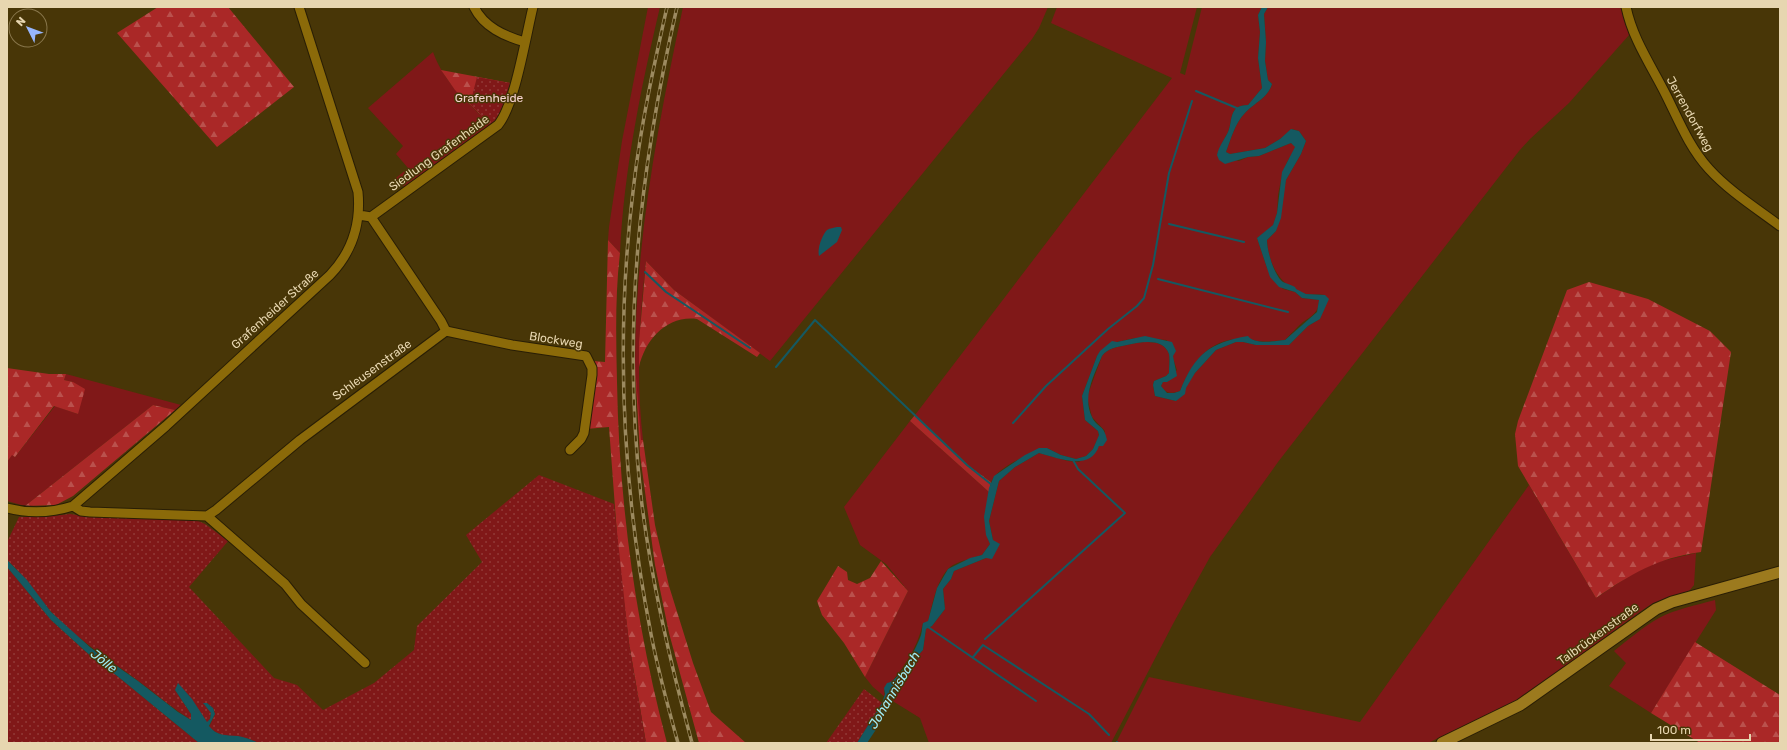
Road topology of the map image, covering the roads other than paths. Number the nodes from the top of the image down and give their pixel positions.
1 (299, 7) edge
2 (474, 7) edge
3 (533, 7) edge
4 (1626, 7) edge
5 (525, 42) junction
6 (359, 215) junction
7 (371, 217) junction
8 (1780, 226) edge
9 (446, 331) junction
10 (570, 450) dead end
11 (73, 506) junction
12 (7, 508) edge
13 (207, 516) junction
14 (1780, 572) edge
15 (365, 664) dead end
16 (1442, 743) edge

1 - 6 street, Grafenheider Straße
2 - 5 street
3 - 5 street, Siedlung Grafenheide
4 - 8 street, Jerrendorfweg
5 - 7 street, Siedlung Grafenheide
6 - 7 street
6 - 11 street, Grafenheider Straße
7 - 9 street
9 - 10 street, Blockweg
9 - 13 street, Schleusenstraße
11 - 12 street, Grafenheider Straße
11 - 13 street
13 - 15 street
14 - 16 main road, Talbrückenstraße

